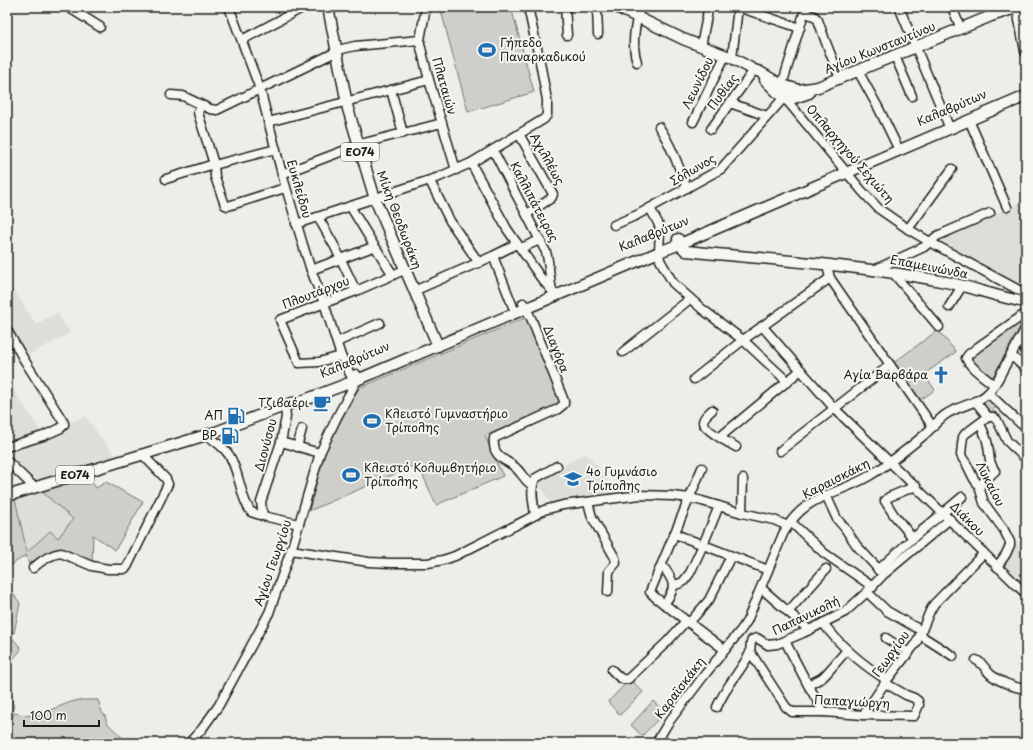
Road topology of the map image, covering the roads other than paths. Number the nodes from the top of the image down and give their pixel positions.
1 (68, 7) edge
2 (229, 7) edge
3 (304, 7) edge
4 (328, 7) edge
5 (334, 7) edge
6 (426, 7) edge
7 (528, 7) edge
8 (565, 7) edge
9 (597, 7) edge
10 (616, 7) edge
11 (640, 7) edge
12 (708, 7) edge
13 (738, 7) edge
14 (899, 7) edge
15 (952, 7) edge
16 (1019, 7) edge
17 (806, 10) edge
18 (638, 18) junction
19 (100, 27) dead end
20 (800, 28) junction
21 (961, 29) junction
22 (598, 34) dead end
23 (567, 35) dead end
24 (242, 40) junction
25 (420, 40) junction
26 (701, 46) junction
27 (915, 47) junction
28 (339, 50) junction
29 (1026, 51) edge
30 (895, 56) junction
31 (728, 57) junction
32 (636, 62) dead end
33 (754, 70) junction
34 (858, 71) junction
35 (840, 78) junction
36 (429, 80) junction
37 (768, 82) junction
38 (782, 85) junction
39 (818, 87) junction
40 (260, 89) junction
41 (391, 90) junction
42 (804, 90) junction
43 (1026, 90) edge
44 (171, 95) dead end
45 (912, 96) dead end
46 (1026, 96) edge
47 (783, 98) junction
48 (349, 101) junction
49 (730, 103) junction
50 (201, 106) junction
51 (767, 116) junction
52 (969, 120) junction
53 (268, 122) junction
54 (693, 122) dead end
55 (442, 123) junction
56 (949, 126) junction
57 (660, 127) dead end
58 (711, 129) dead end
59 (404, 133) junction
60 (519, 134) junction
61 (361, 144) junction
62 (897, 148) junction
63 (276, 149) junction
64 (493, 150) junction
65 (471, 163) junction
66 (214, 165) junction
67 (952, 169) dead end
68 (456, 170) junction
69 (845, 170) junction
70 (282, 174) junction
71 (166, 179) dead end
72 (430, 180) junction
73 (285, 188) junction
74 (687, 188) junction
75 (377, 198) junction
76 (350, 206) junction
77 (1006, 207) dead end
78 (650, 208) junction
79 (990, 213) dead end
80 (526, 214) junction
81 (318, 217) junction
82 (296, 224) junction
83 (614, 225) dead end
84 (908, 229) junction
85 (540, 240) junction
86 (679, 241) junction
87 (930, 242) junction
88 (519, 245) junction
89 (375, 247) junction
90 (659, 249) junction
91 (493, 256) junction
92 (341, 258) junction
93 (479, 263) junction
94 (827, 265) junction
95 (311, 270) junction
96 (404, 270) junction
97 (874, 270) junction
98 (893, 273) junction
99 (393, 275) junction
100 (830, 278) junction
101 (962, 286) junction
102 (416, 290) junction
103 (356, 291) junction
104 (554, 294) junction
105 (1026, 294) edge
106 (690, 299) junction
107 (1026, 302) edge
108 (324, 303) junction
109 (525, 306) junction
110 (513, 307) junction
111 (949, 307) dead end
112 (1026, 313) edge
113 (380, 323) dead end
114 (762, 326) junction
115 (938, 327) dead end
116 (7, 330) edge
117 (1024, 333) edge
118 (743, 340) junction
119 (337, 342) junction
120 (439, 342) junction
121 (1026, 349) edge
122 (623, 352) dead end
123 (1011, 355) junction
124 (341, 356) junction
125 (890, 365) junction
126 (1026, 369) edge
127 (801, 370) junction
128 (355, 376) junction
129 (694, 378) dead end
130 (788, 382) junction
131 (994, 386) junction
132 (988, 393) junction
133 (975, 401) junction
134 (289, 404) junction
135 (1000, 405) junction
136 (834, 408) junction
137 (712, 410) dead end
138 (991, 417) junction
139 (1023, 423) edge
140 (980, 424) junction
141 (933, 427) junction
142 (302, 429) dead end
143 (206, 435) junction
144 (720, 437) junction
145 (280, 442) junction
146 (7, 447) edge
147 (297, 447) junction
148 (736, 447) dead end
149 (780, 451) dead end
150 (320, 453) junction
151 (142, 454) junction
152 (1026, 459) edge
153 (7, 461) edge
154 (890, 462) junction
155 (557, 466) dead end
156 (702, 468) dead end
157 (743, 480) dead end
158 (532, 485) junction
159 (916, 486) junction
160 (979, 486) junction
161 (34, 487) junction
162 (826, 495) junction
163 (7, 496) edge
164 (962, 497) dead end
165 (690, 498) junction
166 (588, 502) junction
167 (719, 506) junction
168 (742, 513) junction
169 (943, 513) junction
170 (535, 515) junction
171 (263, 516) junction
172 (950, 519) junction
173 (299, 524) junction
174 (790, 524) junction
175 (675, 534) junction
176 (913, 538) junction
177 (703, 545) junction
178 (291, 550) junction
179 (984, 553) junction
180 (731, 556) junction
181 (662, 565) junction
182 (997, 566) junction
183 (33, 568) dead end
184 (826, 569) dead end
185 (768, 570) junction
186 (881, 572) junction
187 (673, 586) junction
188 (761, 588) junction
189 (870, 589) junction
190 (1025, 591) edge
191 (608, 592) dead end
192 (664, 604) junction
193 (788, 612) junction
194 (688, 622) junction
195 (823, 623) junction
196 (742, 630) junction
197 (809, 630) junction
198 (921, 633) junction
199 (886, 638) dead end
200 (752, 640) junction
201 (785, 641) junction
202 (724, 650) junction
203 (847, 650) junction
204 (909, 653) junction
205 (751, 654) junction
206 (953, 656) dead end
207 (976, 660) dead end
208 (612, 670) dead end
209 (886, 682) junction
210 (808, 685) junction
211 (1026, 690) edge
212 (717, 707) dead end
213 (824, 712) junction
214 (863, 715) junction
215 (189, 743) edge
216 (656, 743) edge

1 - 19 street
2 - 24 street, Ευκλείδου
3 - 24 street
4 - 28 main road, Μίκη Θεοδωράκη / ΕΟ74
5 - 28 main road, Μίκη Θεοδωράκη / ΕΟ74
6 - 25 street, Πλαταιών
7 - 60 street
8 - 23 street
9 - 22 street
10 - 18 main road, Αγίου Κωνσταντίνου
11 - 18 street
12 - 26 street
13 - 20 street
13 - 31 street, Λεωνίδου
14 - 27 street
15 - 21 street
16 - 21 main road, Αγίου Κωνσταντίνου
16 - 29 main road
17 - 20 street
17 - 35 street
18 - 26 main road, Αγίου Κωνσταντίνου
18 - 32 street
20 - 38 street
21 - 27 main road, Αγίου Κωνσταντίνου
24 - 40 street, Ευκλείδου
25 - 28 street
25 - 36 street, Πλαταιών
26 - 31 main road, Αγίου Κωνσταντίνου
27 - 30 main road, Αγίου Κωνσταντίνου
27 - 56 street
28 - 40 street
28 - 48 main road, Μίκη Θεοδωράκη / ΕΟ74
30 - 34 main road, Αγίου Κωνσταντίνου
30 - 45 street
31 - 33 main road, Αγίου Κωνσταντίνου
31 - 54 street, Λεωνίδου
33 - 37 main road, Αγίου Κωνσταντίνου
33 - 38 main road, Αγίου Κωνσταντίνου
33 - 49 street, Πυθίας
34 - 35 main road, Αγίου Κωνσταντίνου
34 - 62 street
35 - 39 main road, Αγίου Κωνσταντίνου
36 - 41 street
36 - 55 street, Πλαταιών
37 - 38 main road
37 - 47 main road, Αγίου Κωνσταντίνου
38 - 42 main road, Αγίου Κωνσταντίνου
38 - 47 street
39 - 42 main road, Αγίου Κωνσταντίνου
39 - 47 main road, Αγίου Κωνσταντίνου
40 - 50 street
40 - 53 street, Ευκλείδου
41 - 48 street
41 - 59 street
42 - 47 street
43 - 56 main road, Καλαβρύτων
44 - 50 street
46 - 52 main road, Καλαβρύτων
47 - 51 street, Σόλωνος
47 - 69 street, Οπλαρχηγού Σεχιώτη
48 - 53 street
48 - 61 main road, Μίκη Θεοδωράκη / ΕΟ74
49 - 51 street
49 - 58 street, Πυθίας
50 - 66 street
51 - 74 street, Σόλωνος
52 - 56 main road, Καλαβρύτων
52 - 77 street
53 - 63 street, Ευκλείδου
55 - 59 street
55 - 68 street, Πλαταιών
56 - 62 main road, Καλαβρύτων
57 - 74 street
59 - 61 street
60 - 64 street
60 - 80 street, Αχιλλέως
61 - 70 street
61 - 75 main road, Μίκη Θεοδωράκη / ΕΟ74
62 - 69 main road, Καλαβρύτων
63 - 66 street
63 - 70 street, Ευκλείδου
64 - 65 street
64 - 80 street, Καλλιπάτειρας
65 - 68 street
65 - 88 street
66 - 71 street
66 - 73 street
67 - 84 street
68 - 72 street
69 - 84 street, Οπλαρχηγού Σεχιώτη
69 - 86 main road, Καλαβρύτων
70 - 73 street, Ευκλείδου
72 - 75 street
72 - 93 street
73 - 82 street, Ευκλείδου
74 - 78 street, Σόλωνος
75 - 76 street
75 - 96 main road, Μίκη Θεοδωράκη / ΕΟ74
75 - 102 main road, Μίκη Θεοδωράκη / ΕΟ74
76 - 81 street
76 - 89 street
78 - 83 street, Σόλωνος
78 - 90 street
79 - 87 street
80 - 85 street, Καλλιπάτειρας
81 - 82 street
81 - 92 street
82 - 95 street, Ευκλείδου
84 - 87 street, Οπλαρχηγού Σεχιώτη
85 - 88 street
85 - 104 street, Καλλιπάτειρας
86 - 90 main road, Καλαβρύτων
86 - 94 main road, Επαμεινώνδα
87 - 97 street
87 - 105 street, Οπλαρχηγού Σεχιώτη
88 - 91 street
88 - 104 street
89 - 92 street
89 - 99 street
90 - 104 main road, Καλαβρύτων
90 - 106 street
91 - 93 street
91 - 110 street
92 - 95 street
92 - 103 street
93 - 102 street
94 - 97 main road, Επαμεινώνδα
94 - 100 street
95 - 108 street, Ευκλείδου
96 - 99 street, Πλουτάρχου
96 - 102 main road, Μίκη Θεοδωράκη / ΕΟ74
97 - 98 main road, Επαμεινώνδα
98 - 101 main road, Επαμεινώνδα
98 - 115 street
99 - 103 street, Πλουτάρχου
100 - 114 street
100 - 125 street
101 - 107 main road, Επαμεινώνδα
101 - 111 street
102 - 120 main road, Μίκη Θεοδωράκη / ΕΟ74
103 - 108 street, Πλουτάρχου
104 - 109 main road, Καλαβρύτων
106 - 118 street
106 - 122 street
108 - 119 street, Ευκλείδου
108 - 124 street, Πλουτάρχου
109 - 110 main road, Καλαβρύτων
109 - 120 main road, Καλαβρύτων
109 - 158 street, Διαγόρα
110 - 120 main road, Καλαβρύτων
112 - 131 street
113 - 119 street
114 - 118 street
114 - 127 street, Διάκου
116 - 146 street
117 - 121 street
117 - 123 street, Καραισκάκη
118 - 129 street
118 - 130 street
119 - 124 street, Ευκλείδου
120 - 128 main road, Καλαβρύτων / ΕΟ74
123 - 126 street
123 - 131 street, Καραισκάκη
124 - 128 street, Ευκλείδου
125 - 136 street
125 - 141 street
127 - 130 street
127 - 136 street, Διάκου
128 - 134 main road, Καλαβρύτων / ΕΟ74
128 - 150 street, Αγίου Γεωργίου
130 - 144 street
131 - 132 street, Καραισκάκη
132 - 133 street, Καραισκάκη
132 - 135 street
133 - 138 street
133 - 141 street, Καραισκάκη
134 - 143 main road, Καλαβρύτων / ΕΟ74
134 - 145 street, Διονύσου
135 - 138 street, Λυκαίου
135 - 139 street
136 - 149 street
136 - 154 street, Διάκου
137 - 144 street
138 - 140 street, Λυκαίου
138 - 152 street
140 - 160 street
140 - 160 street, Λυκαίου
141 - 154 street, Καραισκάκη
142 - 147 street
143 - 151 main road, Καλαβρύτων / ΕΟ74
143 - 171 street
144 - 148 street
145 - 147 street
145 - 171 street, Διονύσου
147 - 150 street
150 - 173 street, Αγίου Γεωργίου
151 - 161 main road, ΕΟ74
151 - 183 street
153 - 161 street
154 - 159 street, Διάκου
154 - 162 street, Καραισκάκη
155 - 158 street
156 - 165 street
157 - 168 street
158 - 170 street
159 - 169 street, Διάκου
159 - 176 street
160 - 182 street, Λυκαίου
161 - 163 main road, ΕΟ74
162 - 174 street, Καραισκάκη
162 - 186 street
164 - 169 street
165 - 166 street
165 - 167 street
165 - 175 street
166 - 170 street
166 - 191 street
167 - 168 street
167 - 177 street
168 - 174 street
169 - 172 street, Διάκου
169 - 176 street
170 - 178 street
171 - 173 street
172 - 179 street, Διάκου
172 - 186 street
173 - 178 street, Αγίου Γεωργίου
174 - 185 street, Καραισκάκη
174 - 189 street
175 - 177 street
175 - 181 street
176 - 186 street
177 - 180 street
177 - 187 street
178 - 215 street, Αγίου Γεωργίου
179 - 182 street, Διάκου
179 - 198 street, Γεωργίου
180 - 185 street
180 - 194 street
181 - 187 street
181 - 192 street
182 - 190 street, Διάκου
184 - 193 street
185 - 188 street, Καραισκάκη
186 - 189 street, Παπανικολή
187 - 192 street
188 - 193 street
188 - 196 street, Καραισκάκη
189 - 195 street, Παπανικολή
189 - 198 street
192 - 194 street
193 - 197 street
194 - 202 street
194 - 208 street
195 - 197 street, Παπανικολή
195 - 203 street
196 - 200 street
196 - 202 street, Καραισκάκη
197 - 201 street, Παπανικολή
198 - 204 street, Γεωργίου
198 - 206 street
199 - 204 street
200 - 201 street, Παπανικολή
200 - 205 street
201 - 210 street
202 - 216 street, Καραϊσκάκη
203 - 209 street
203 - 210 street
204 - 209 street, Γεωργίου
205 - 212 street
205 - 213 street, Παπαγιώργη
207 - 211 street
209 - 214 street, Γεωργίου
209 - 214 street, Παπαγιώργη
210 - 213 street
213 - 214 street, Παπαγιώργη

